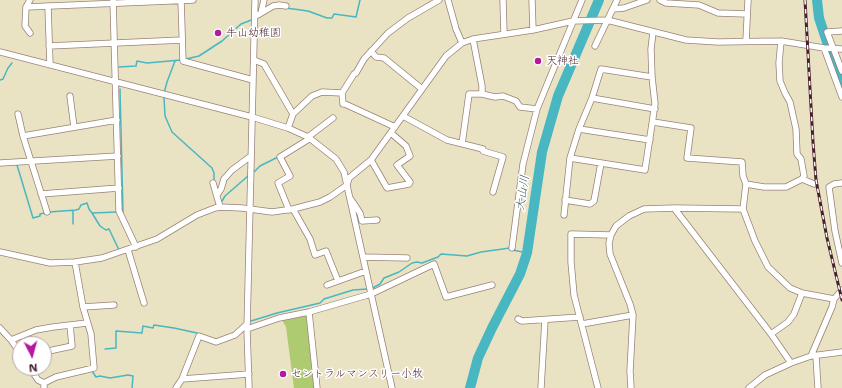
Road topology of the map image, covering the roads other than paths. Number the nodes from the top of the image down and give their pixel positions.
1 (30, 0) edge
2 (192, 0) edge
3 (255, 0) edge
4 (264, 0) edge
5 (439, 0) edge
6 (448, 0) edge
7 (503, 0) edge
8 (532, 0) edge
9 (582, 0) edge
10 (617, 0) edge
11 (647, 0) edge
12 (660, 0) edge
13 (748, 0) edge
14 (181, 1) edge
15 (80, 2) edge
16 (113, 2) edge
17 (48, 6) junction
18 (286, 6) dead end
19 (26, 7) junction
20 (613, 9) junction
21 (258, 14) junction
22 (747, 14) junction
23 (607, 20) junction
24 (573, 21) junction
25 (533, 30) junction
26 (842, 31) edge
27 (653, 32) junction
28 (30, 33) dead end
29 (504, 34) junction
30 (473, 39) junction
31 (182, 40) junction
32 (746, 41) junction
33 (781, 41) junction
34 (114, 43) junction
35 (462, 43) junction
36 (50, 46) junction
37 (595, 46) dead end
38 (824, 48) junction
39 (832, 48) junction
40 (842, 49) edge
41 (371, 51) junction
42 (0, 52) edge
43 (254, 60) junction
44 (50, 65) junction
45 (842, 71) edge
46 (652, 77) junction
47 (253, 80) junction
48 (116, 82) junction
49 (422, 89) junction
50 (342, 93) junction
51 (482, 94) junction
52 (70, 96) dead end
53 (842, 96) edge
54 (592, 98) junction
55 (537, 109) junction
56 (655, 109) junction
57 (18, 114) dead end
58 (292, 114) junction
59 (403, 116) junction
60 (252, 118) junction
61 (332, 118) dead end
62 (117, 120) junction
63 (653, 122) junction
64 (74, 127) junction
65 (395, 127) junction
66 (288, 128) junction
67 (579, 129) junction
68 (391, 133) junction
69 (23, 136) junction
70 (309, 138) junction
71 (650, 140) junction
72 (462, 144) junction
73 (118, 156) junction
74 (251, 156) junction
75 (570, 158) junction
76 (371, 160) junction
77 (31, 161) junction
78 (0, 163) edge
79 (601, 163) junction
80 (802, 179) junction
81 (842, 182) edge
82 (213, 184) dead end
83 (746, 184) junction
84 (814, 184) dead end
85 (347, 185) junction
86 (119, 188) junction
87 (493, 192) dead end
88 (41, 194) junction
89 (217, 195) junction
90 (350, 197) junction
91 (565, 200) junction
92 (220, 207) junction
93 (674, 208) junction
94 (291, 209) junction
95 (743, 209) junction
96 (250, 210) junction
97 (47, 212) dead end
98 (564, 215) dead end
99 (377, 220) dead end
100 (842, 228) edge
101 (835, 231) junction
102 (611, 234) junction
103 (136, 247) junction
104 (512, 248) dead end
105 (128, 250) junction
106 (0, 252) edge
107 (363, 257) junction
108 (407, 258) dead end
109 (76, 262) junction
110 (842, 263) edge
111 (366, 271) junction
112 (338, 281) junction
113 (327, 285) dead end
114 (492, 285) dead end
115 (842, 290) edge
116 (802, 293) junction
117 (371, 294) junction
118 (834, 299) junction
119 (144, 303) dead end
120 (114, 305) dead end
121 (83, 307) junction
122 (309, 312) junction
123 (633, 315) junction
124 (580, 317) junction
125 (518, 319) dead end
126 (545, 320) junction
127 (87, 323) junction
128 (582, 324) junction
129 (70, 325) junction
130 (247, 327) junction
131 (0, 328) edge
132 (770, 334) junction
133 (11, 340) joint
134 (52, 350) edge
135 (842, 352) edge
136 (814, 356) junction
137 (791, 363) junction
138 (249, 374) junction
139 (35, 376) edge
140 (182, 379) junction
141 (44, 386) edge
142 (176, 388) edge
143 (250, 388) edge
144 (317, 388) edge
145 (392, 388) edge
146 (541, 388) edge
147 (598, 388) edge
148 (631, 388) edge
149 (749, 388) edge
150 (818, 388) edge

1 - 19 street
2 - 14 street
3 - 21 street
4 - 21 street
5 - 41 street
6 - 35 street
7 - 29 street
8 - 25 street
9 - 24 street
10 - 20 street
11 - 20 street
12 - 22 street
13 - 22 street
14 - 16 street
14 - 31 street
15 - 16 street
15 - 17 street
16 - 34 street
17 - 19 street
17 - 36 street
18 - 21 street
19 - 28 street
20 - 23 street
21 - 43 street
22 - 32 street
23 - 24 street
23 - 27 street
23 - 37 street
24 - 25 street
24 - 55 street
25 - 29 street
26 - 39 street
27 - 32 street
27 - 46 street
29 - 30 street
30 - 35 street
30 - 51 street
31 - 34 street
31 - 47 street
32 - 33 street
33 - 38 street
33 - 80 street
34 - 36 street
34 - 48 street
35 - 49 street
36 - 44 street
38 - 39 street
38 - 53 street
39 - 40 street
39 - 45 street
41 - 49 street
41 - 50 street
42 - 44 street
43 - 47 street
43 - 58 street
44 - 48 street
46 - 54 street
46 - 56 street
47 - 60 street
48 - 60 street
48 - 62 street
49 - 59 street
50 - 58 street
50 - 65 street
51 - 55 street
51 - 72 street
52 - 64 street
54 - 56 street
54 - 67 street
55 - 104 street
56 - 63 street
57 - 69 street
58 - 66 street
59 - 65 street
59 - 72 street
60 - 66 street
60 - 74 street
61 - 70 street
62 - 64 street
62 - 73 street
63 - 71 street
63 - 83 street
64 - 69 street
65 - 68 street
66 - 70 street
67 - 71 street
67 - 75 street
68 - 76 street
68 - 76 street
69 - 77 street
70 - 85 street
70 - 94 street
71 - 79 street
72 - 87 street
73 - 77 street
73 - 86 street
74 - 89 street
74 - 96 street
75 - 79 street
75 - 91 street
76 - 85 street
77 - 78 street
77 - 88 street
79 - 91 street
80 - 83 street
80 - 84 street
81 - 101 street
82 - 89 street
83 - 95 street
85 - 90 street
85 - 94 street
86 - 88 street
86 - 103 street
88 - 97 street
89 - 92 street
90 - 99 street
90 - 107 street
91 - 98 street
92 - 96 street
92 - 103 street
93 - 95 street
93 - 102 street
93 - 132 street
94 - 96 street
94 - 112 street
95 - 116 street
96 - 130 street
100 - 101 street
101 - 110 street
102 - 123 street
102 - 124 street
103 - 105 street
105 - 109 street
105 - 119 street
106 - 109 street
107 - 108 street
107 - 111 street
109 - 121 street
111 - 112 street
111 - 117 street
112 - 113 street
114 - 117 street
115 - 118 street
116 - 118 street
116 - 132 street
117 - 122 street
117 - 145 street
118 - 136 street
120 - 121 street
121 - 127 street
122 - 130 street
122 - 144 street
123 - 128 street
123 - 148 street
124 - 126 street
124 - 128 street
125 - 126 street
126 - 146 street
127 - 129 street
127 - 141 street
128 - 147 street
129 - 133 street
129 - 134 street
130 - 138 street
130 - 140 street
131 - 133 street
132 - 137 street
135 - 136 street
136 - 137 street
136 - 150 street
137 - 149 street
138 - 140 street
138 - 143 street
139 - 141 street
140 - 142 street

